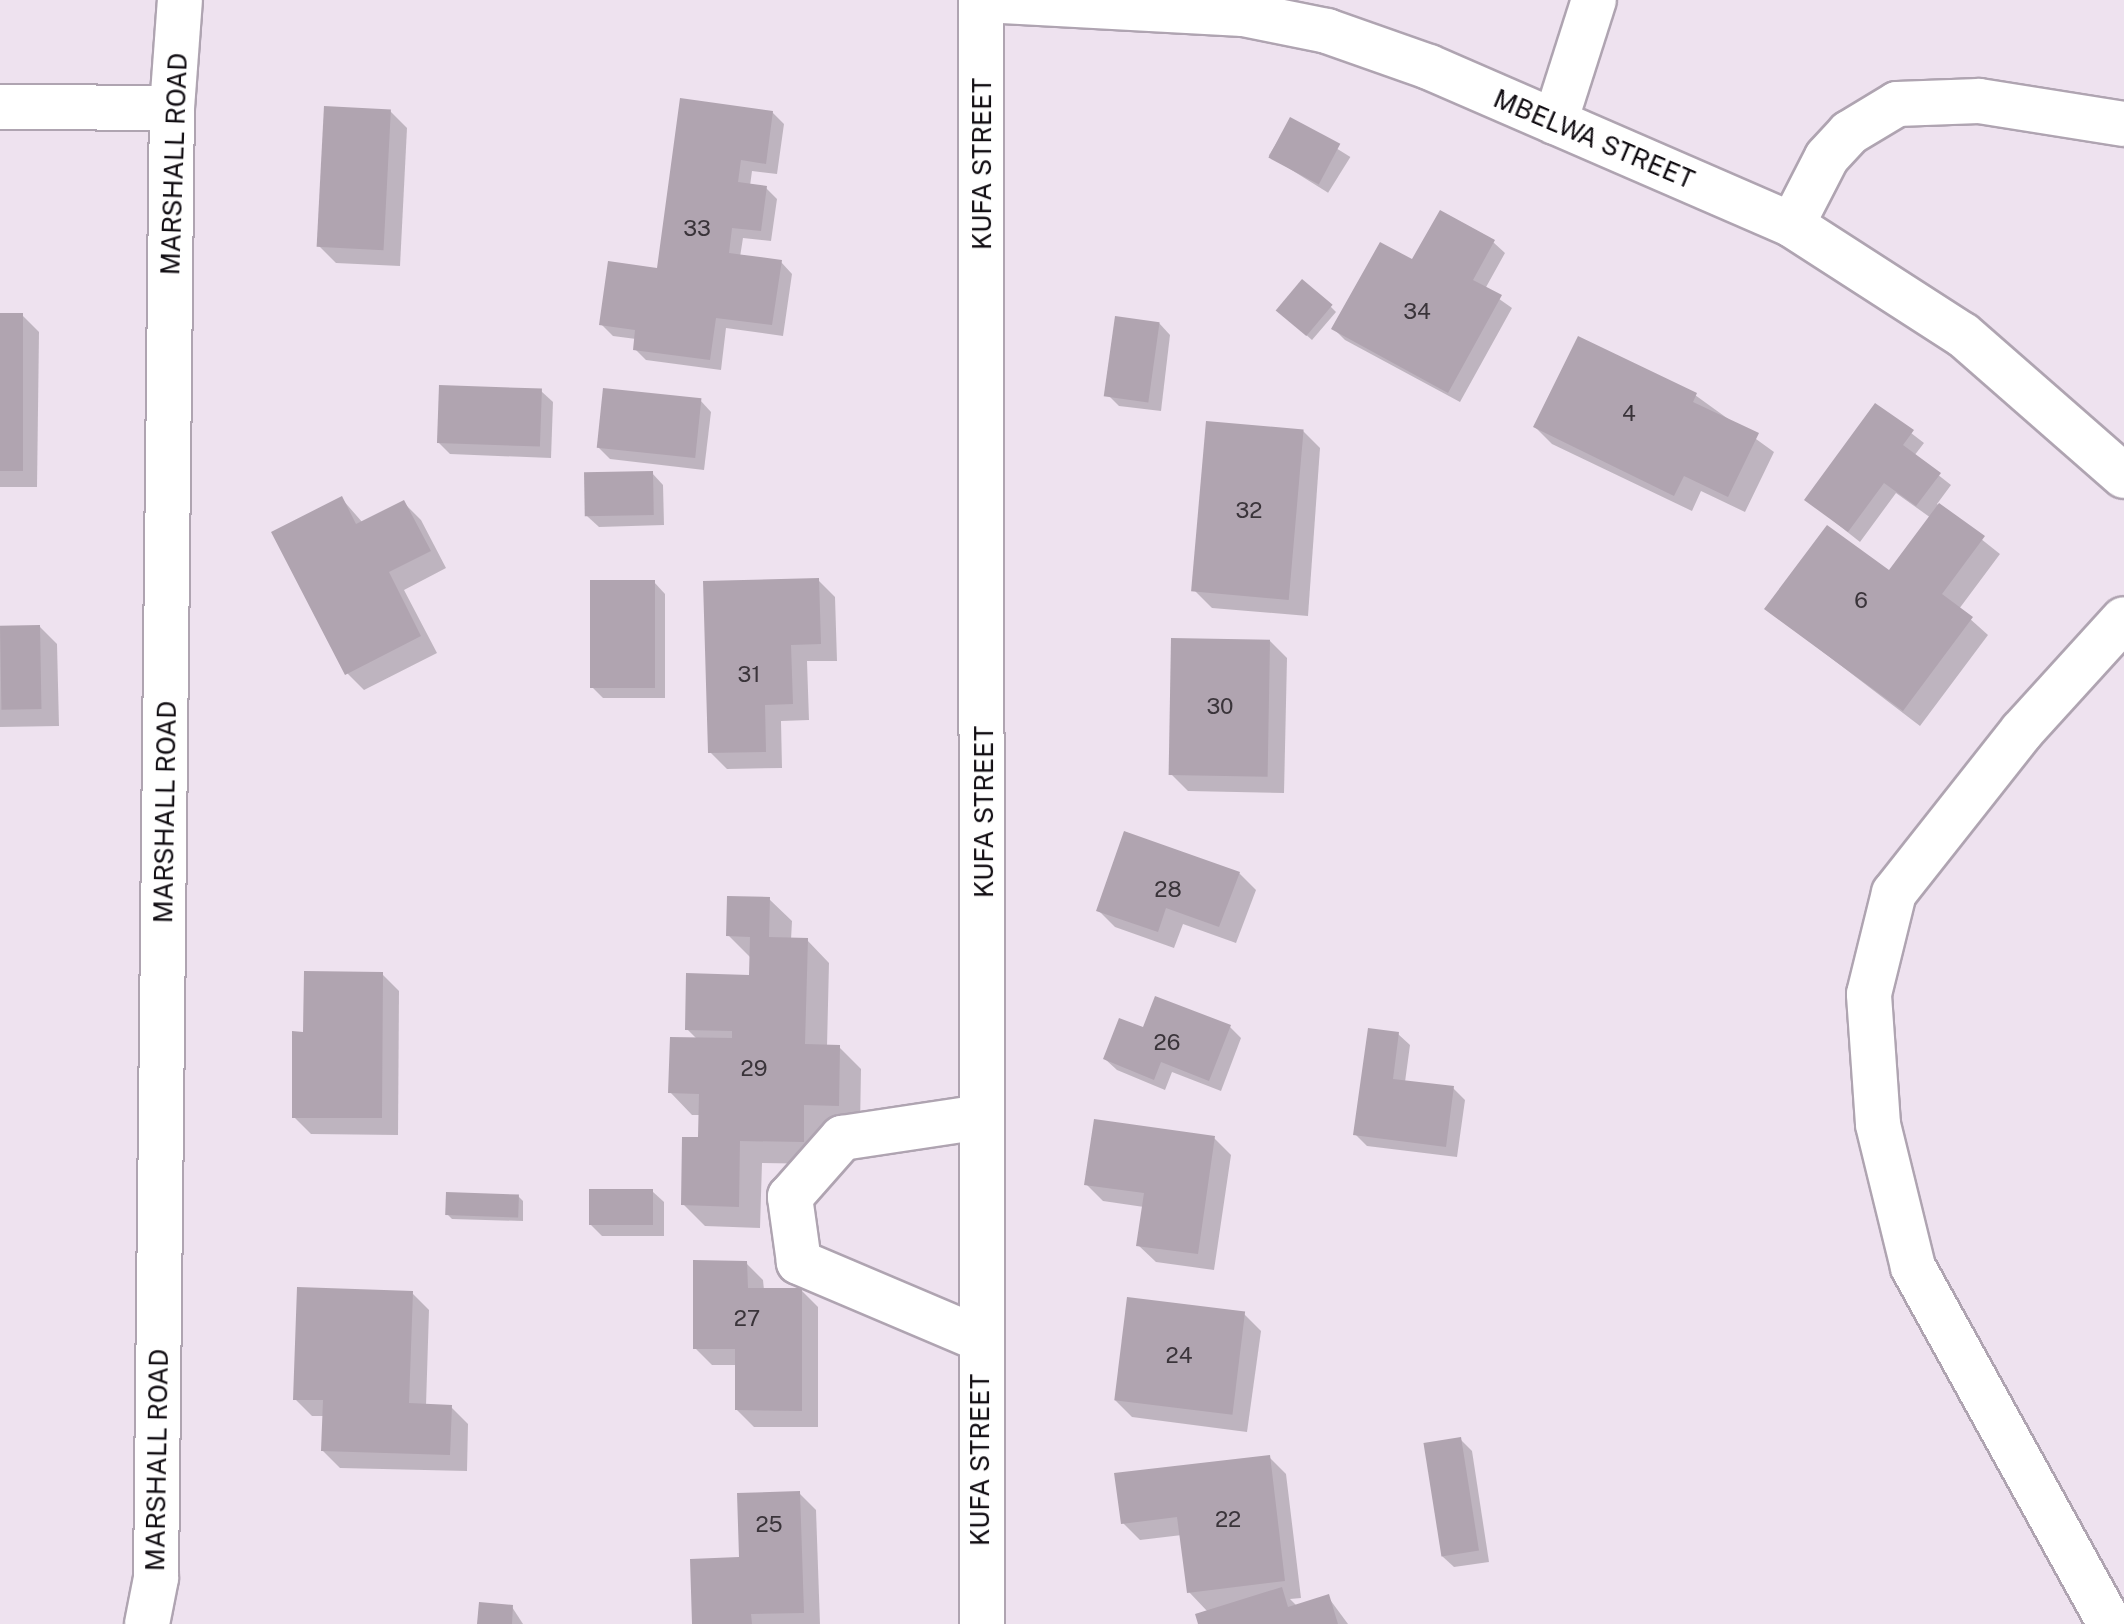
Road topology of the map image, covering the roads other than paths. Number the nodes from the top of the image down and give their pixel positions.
1 (180, 0) edge
2 (982, 0) edge
3 (1594, 0) edge
4 (1140, 4) edge
5 (0, 107) edge
6 (172, 108) junction
7 (1555, 122) junction
8 (2124, 124) edge
9 (1792, 225) junction
10 (2124, 476) edge
11 (2124, 619) edge
12 (981, 1117) junction
13 (980, 1339) junction
14 (147, 1624) edge
15 (982, 1624) edge
16 (2110, 1624) edge

1 - 6 street, MARSHALL ROAD
2 - 4 street, MBELWA STREET
2 - 12 street, KUFA STREET
3 - 7 street
4 - 7 street, MBELWA STREET
5 - 6 street
6 - 14 street, MARSHALL ROAD
7 - 9 street, MBELWA STREET
8 - 9 street
9 - 10 street, MBELWA STREET
11 - 16 street
12 - 13 street, KUFA STREET
12 - 13 street
13 - 15 street, KUFA STREET

